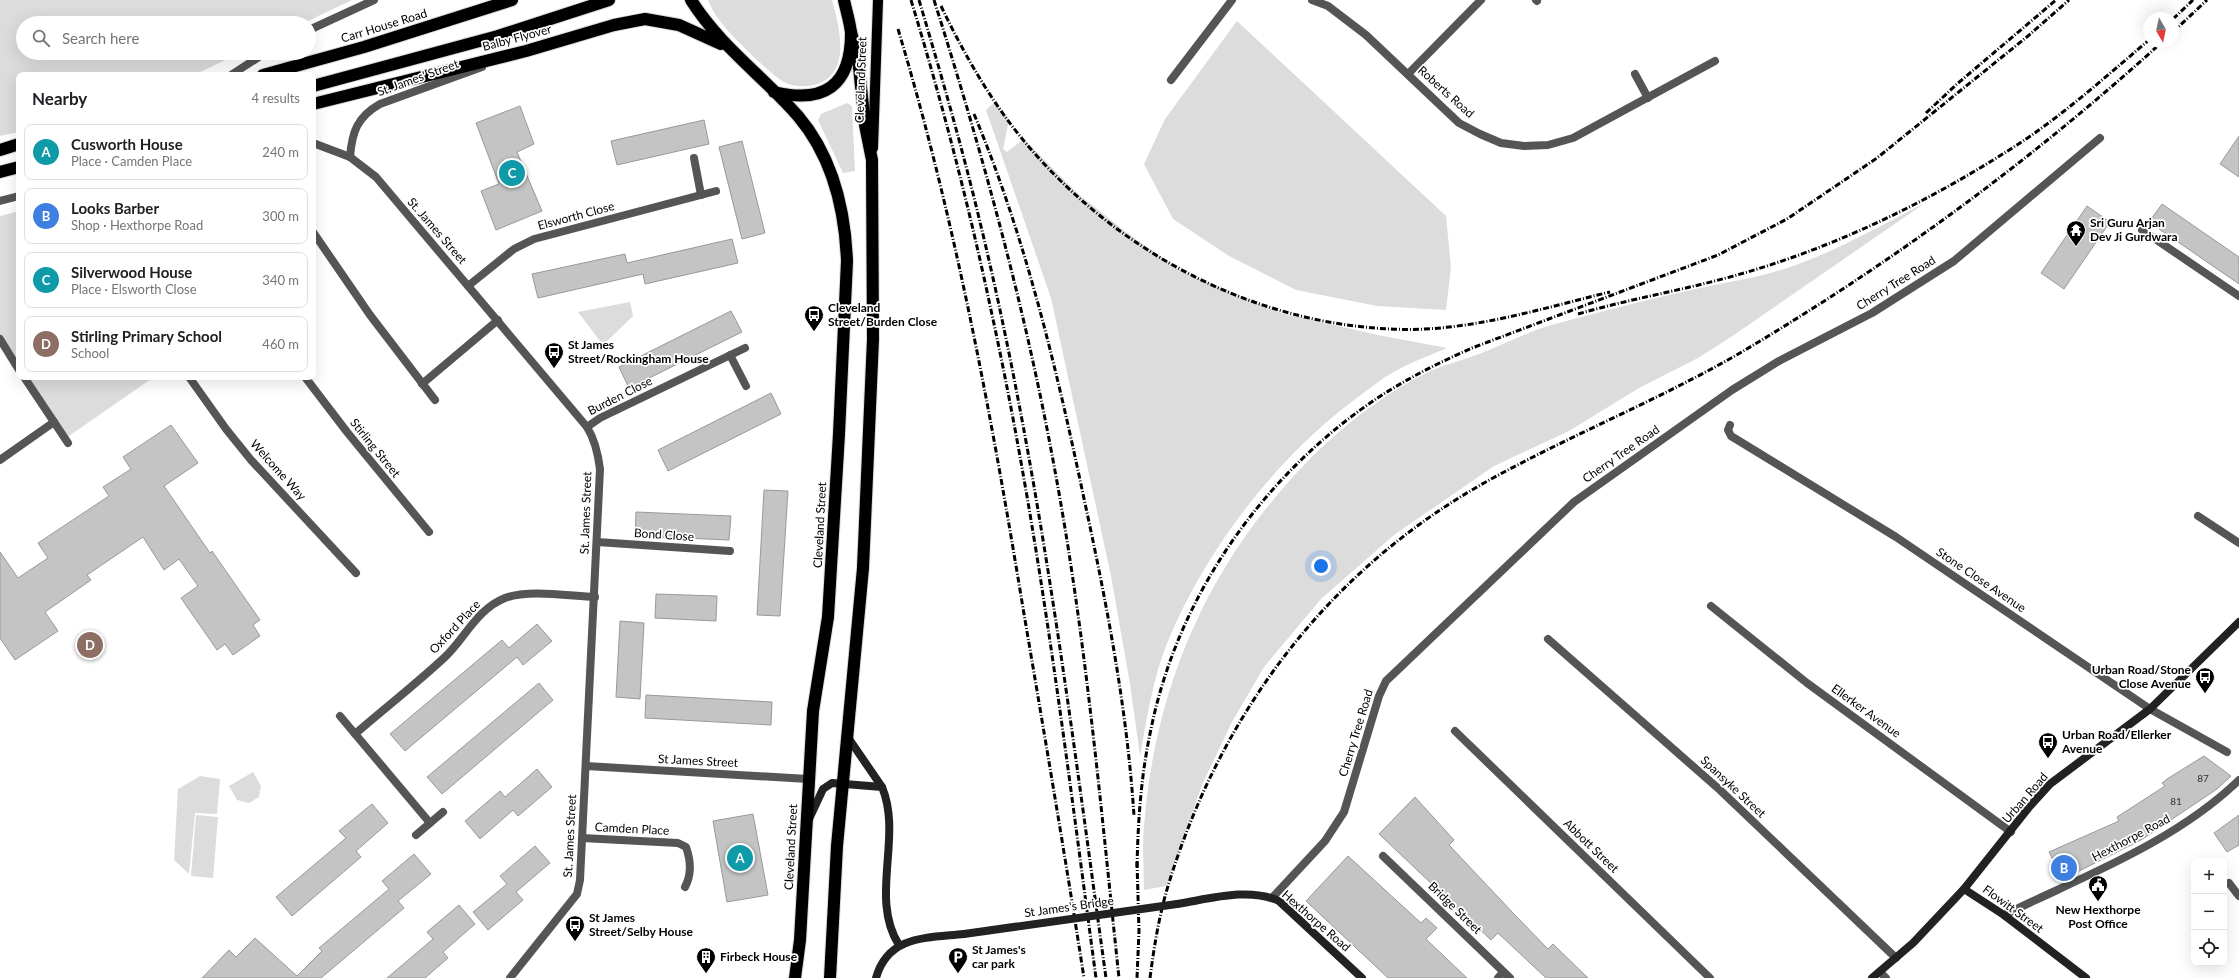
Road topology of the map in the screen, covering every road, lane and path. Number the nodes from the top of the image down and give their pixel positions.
1 (374, 0) edge
2 (512, 0) edge
3 (609, 0) edge
4 (691, 0) edge
5 (844, 0) edge
6 (878, 0) edge
7 (1232, 0) edge
8 (1312, 0) edge
9 (1480, 0) edge
10 (316, 27) edge
11 (851, 32) junction
12 (726, 46) junction
13 (526, 51) junction
14 (254, 60) edge
15 (1715, 61) dead end
16 (236, 72) edge
17 (274, 72) edge
18 (1408, 74) junction
19 (1635, 74) dead end
20 (1171, 80) dead end
21 (316, 85) edge
22 (774, 92) junction
23 (1648, 98) junction
24 (316, 103) edge
25 (2100, 138) dead end
26 (16, 145) edge
27 (316, 145) edge
28 (0, 150) edge
29 (350, 157) junction
30 (694, 158) dead end
31 (872, 160) junction
32 (16, 167) edge
33 (0, 172) edge
34 (716, 191) dead end
35 (701, 195) junction
36 (16, 197) edge
37 (0, 201) edge
38 (2142, 230) dead end
39 (316, 236) edge
40 (468, 286) junction
41 (2239, 296) edge
42 (498, 320) junction
43 (0, 339) edge
44 (745, 348) dead end
45 (730, 355) junction
46 (16, 365) edge
47 (26, 380) edge
48 (191, 380) edge
49 (307, 380) edge
50 (422, 384) junction
51 (746, 386) dead end
52 (435, 400) dead end
53 (54, 422) junction
54 (1730, 425) dead end
55 (587, 427) junction
56 (68, 443) dead end
57 (0, 460) edge
58 (2198, 516) dead end
59 (429, 532) dead end
60 (597, 542) junction
61 (2239, 543) edge
62 (730, 551) dead end
63 (356, 574) dead end
64 (595, 597) junction
65 (1711, 606) dead end
66 (2239, 622) edge
67 (1548, 640) dead end
68 (2150, 709) junction
69 (340, 716) dead end
70 (1455, 730) dead end
71 (355, 734) junction
72 (847, 736) junction
73 (2228, 752) dead end
74 (586, 766) junction
75 (808, 779) junction
76 (2239, 780) edge
77 (843, 784) junction
78 (882, 787) junction
79 (443, 812) dead end
80 (430, 823) junction
81 (807, 826) junction
82 (2011, 832) junction
83 (416, 835) dead end
84 (582, 838) junction
85 (1383, 856) dead end
86 (2229, 882) dead end
87 (685, 887) dead end
88 (1964, 889) junction
89 (2239, 896) edge
90 (1272, 898) junction
91 (1177, 904) joint
92 (2004, 916) junction
93 (899, 945) junction
94 (1896, 958) junction
95 (1883, 975) edge
96 (1504, 976) edge
97 (510, 978) edge
98 (795, 978) edge
99 (830, 978) edge
100 (876, 978) edge
101 (1362, 978) edge
102 (1710, 978) edge
103 (1872, 978) edge
104 (2086, 978) edge

1 - 10 street
2 - 17 highway, Carr House Road
3 - 21 highway, Balby Flyover
4 - 12 highway, Balby Flyover
5 - 11 highway, Balby Flyover
6 - 31 main road, Cleveland Street
7 - 20 street
8 - 18 street, Roberts Road
9 - 18 street
11 - 22 highway, Balby Flyover
11 - 31 highway, Cleveland Street
12 - 13 highway, Balby Flyover
12 - 22 highway, Balby Flyover
13 - 24 highway, Balby Flyover
13 - 29 street, St. James' Street
14 - 16 street
15 - 23 street, Roberts Road
18 - 23 street, Roberts Road
19 - 23 street
22 - 75 highway, Cleveland Street
25 - 90 street, Cherry Tree Road
26 - 28 highway
27 - 29 street, St. James Street
29 - 40 street, St. James Street
30 - 35 street
31 - 72 highway, Cleveland Street
32 - 33 highway
34 - 35 street, Elsworth Close
35 - 40 street, Elsworth Close
36 - 37 street
38 - 41 street
39 - 50 street
40 - 42 street, St. James Street
42 - 50 street
42 - 55 street, St. James Street
43 - 46 street
44 - 45 street, Burden Close
45 - 51 street
45 - 55 street, Burden Close
47 - 53 street
48 - 63 street, Welcome Way
49 - 59 street, Stirling Street
50 - 52 street
53 - 56 street
53 - 57 street
54 - 68 street, Stone Close Avenue
55 - 60 street, St. James Street
58 - 61 street
60 - 62 street, Bond Close
60 - 64 street, St. James Street
64 - 71 street, Oxford Place
64 - 74 street, St. James Street
65 - 82 street, Ellerker Avenue
66 - 68 street, Urban Road
67 - 94 street, Spansyke Street
68 - 73 street, Stone Close Avenue
68 - 82 street, Urban Road
69 - 71 street
70 - 102 street, Abbott Street
71 - 80 street
72 - 77 highway, Cleveland Street
72 - 78 street
74 - 75 street, St James Street
74 - 84 street, St. James Street
75 - 81 highway, Cleveland Street
76 - 92 street, Hexthorpe Road
77 - 78 street
77 - 81 street
77 - 99 highway, Cleveland Street
78 - 93 street
79 - 80 street
80 - 83 street
81 - 98 highway, Cleveland Street
82 - 88 street, Urban Road
84 - 87 street, Camden Place
84 - 97 street, St. James Street
85 - 96 street, Bridge Street
86 - 89 street
88 - 92 street, Flowitt Street
88 - 94 street
90 - 91 street, Hexthorpe Road
90 - 101 street, Hexthorpe Road
91 - 93 street, St James's Bridge, bridge
92 - 104 street, Flowitt Street
93 - 100 street
94 - 95 street
95 - 103 street

